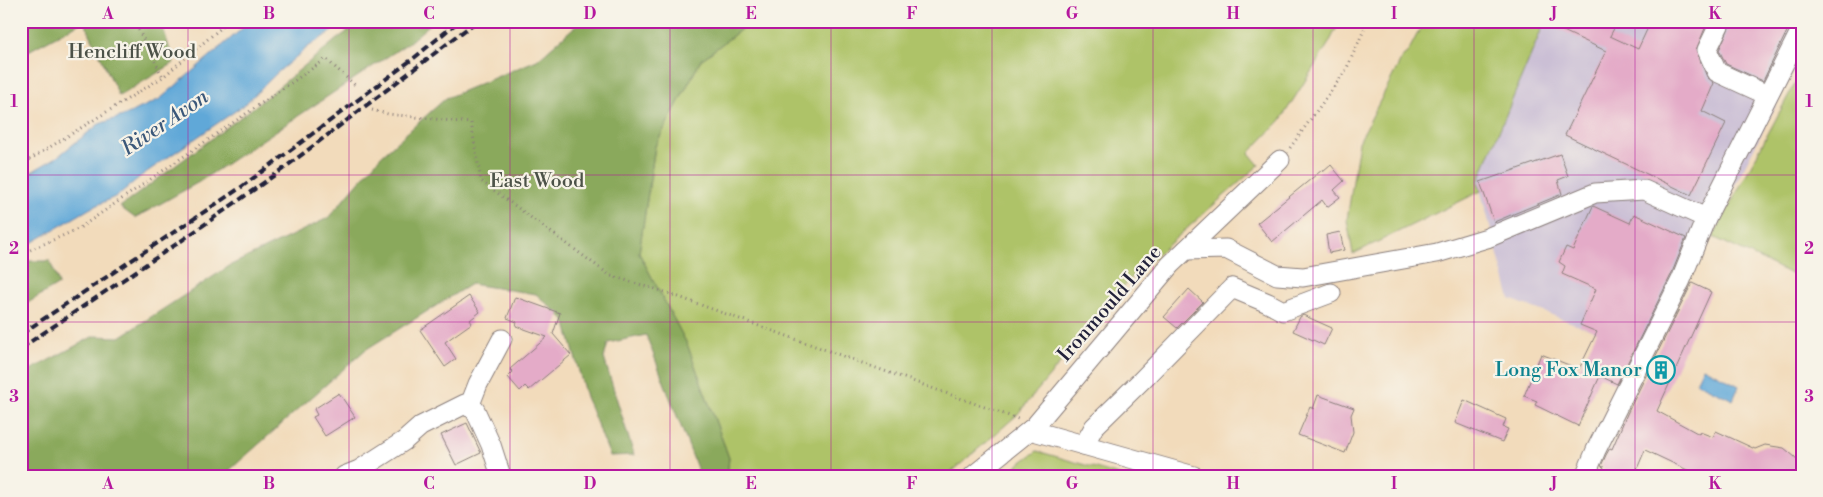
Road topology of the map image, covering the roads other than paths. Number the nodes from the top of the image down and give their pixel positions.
1 (1721, 21) edge
2 (1802, 28) edge
3 (1767, 95) junction
4 (1280, 160) road end
5 (1706, 218) junction
6 (1186, 250) junction
7 (1331, 293) dead end
8 (502, 339) dead end
9 (469, 407) junction
10 (1032, 429) junction
11 (1084, 445) junction
12 (344, 476) edge
13 (501, 476) edge
14 (973, 476) edge
15 (1194, 476) edge
16 (1585, 476) edge

1 - 3 street
2 - 3 street
3 - 5 street
4 - 6 street, Ironmould Lane
5 - 6 street
5 - 16 street
6 - 10 street, Ironmould Lane
7 - 11 street
8 - 9 street
9 - 12 street
9 - 13 street
10 - 11 street
10 - 14 street, Ironmould Lane
11 - 15 street

